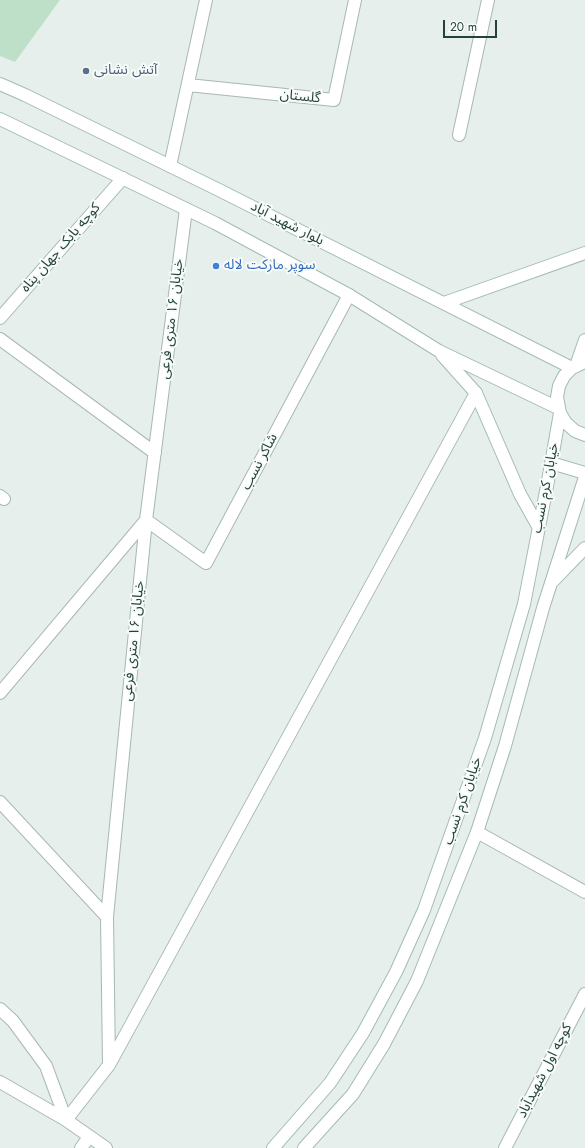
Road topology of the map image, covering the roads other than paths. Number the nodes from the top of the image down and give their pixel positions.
1 (206, 0) edge
2 (355, 0) edge
3 (488, 0) edge
4 (0, 84) edge
5 (188, 85) junction
6 (0, 119) edge
7 (459, 135) dead end
8 (170, 166) junction
9 (123, 178) junction
10 (186, 209) junction
11 (585, 253) edge
12 (349, 295) junction
13 (444, 303) junction
14 (0, 318) edge
15 (0, 338) edge
16 (585, 340) edge
17 (439, 351) junction
18 (578, 366) edge
19 (476, 393) junction
20 (559, 411) junction
21 (585, 435) edge
22 (155, 453) junction
23 (551, 463) junction
24 (585, 473) edge
25 (585, 477) edge
26 (146, 520) junction
27 (539, 528) junction
28 (585, 548) edge
29 (551, 583) junction
30 (0, 693) edge
31 (0, 802) edge
32 (477, 832) junction
33 (585, 892) edge
34 (107, 917) junction
35 (585, 994) edge
36 (0, 1009) edge
37 (109, 1065) junction
38 (0, 1082) edge
39 (66, 1120) junction
40 (89, 1137) junction
41 (81, 1148) edge
42 (106, 1148) edge
43 (273, 1148) edge
44 (304, 1148) edge
45 (505, 1148) edge

1 - 5 street
2 - 5 street, گلستان
3 - 7 street
4 - 8 street, بلوار شهید آباد
5 - 8 street
6 - 9 street
8 - 13 street, بلوار شهید آباد
9 - 10 street
9 - 14 street, کوچه بابک جهان پناه
10 - 12 street
10 - 22 street, خیابان ۱۶ متری فرعی
11 - 13 street
12 - 17 street
12 - 26 street, شاکر نسب
13 - 18 street, بلوار شهید آباد
15 - 22 street
16 - 18 street, خیابان کرم نسب
17 - 19 street
17 - 20 street
18 - 20 street, خیابان کرم نسب
19 - 27 street
19 - 37 street
20 - 21 street
20 - 23 street, خیابان کرم نسب
22 - 26 street, خیابان ۱۶ متری فرعی
23 - 24 street
23 - 27 street, خیابان کرم نسب
25 - 29 street, خیابان کرم نسب
26 - 30 street
26 - 34 street, خیابان ۱۶ متری فرعی
27 - 43 street, خیابان کرم نسب
28 - 29 street
29 - 32 street, خیابان کرم نسب
31 - 34 street
32 - 33 street
32 - 44 street, خیابان کرم نسب
34 - 37 street, خیابان ۱۶ متری فرعی
35 - 45 street, کوچه اول شهیدآباد
36 - 39 street
37 - 39 street
38 - 39 street
39 - 40 street
40 - 41 street
40 - 42 street

